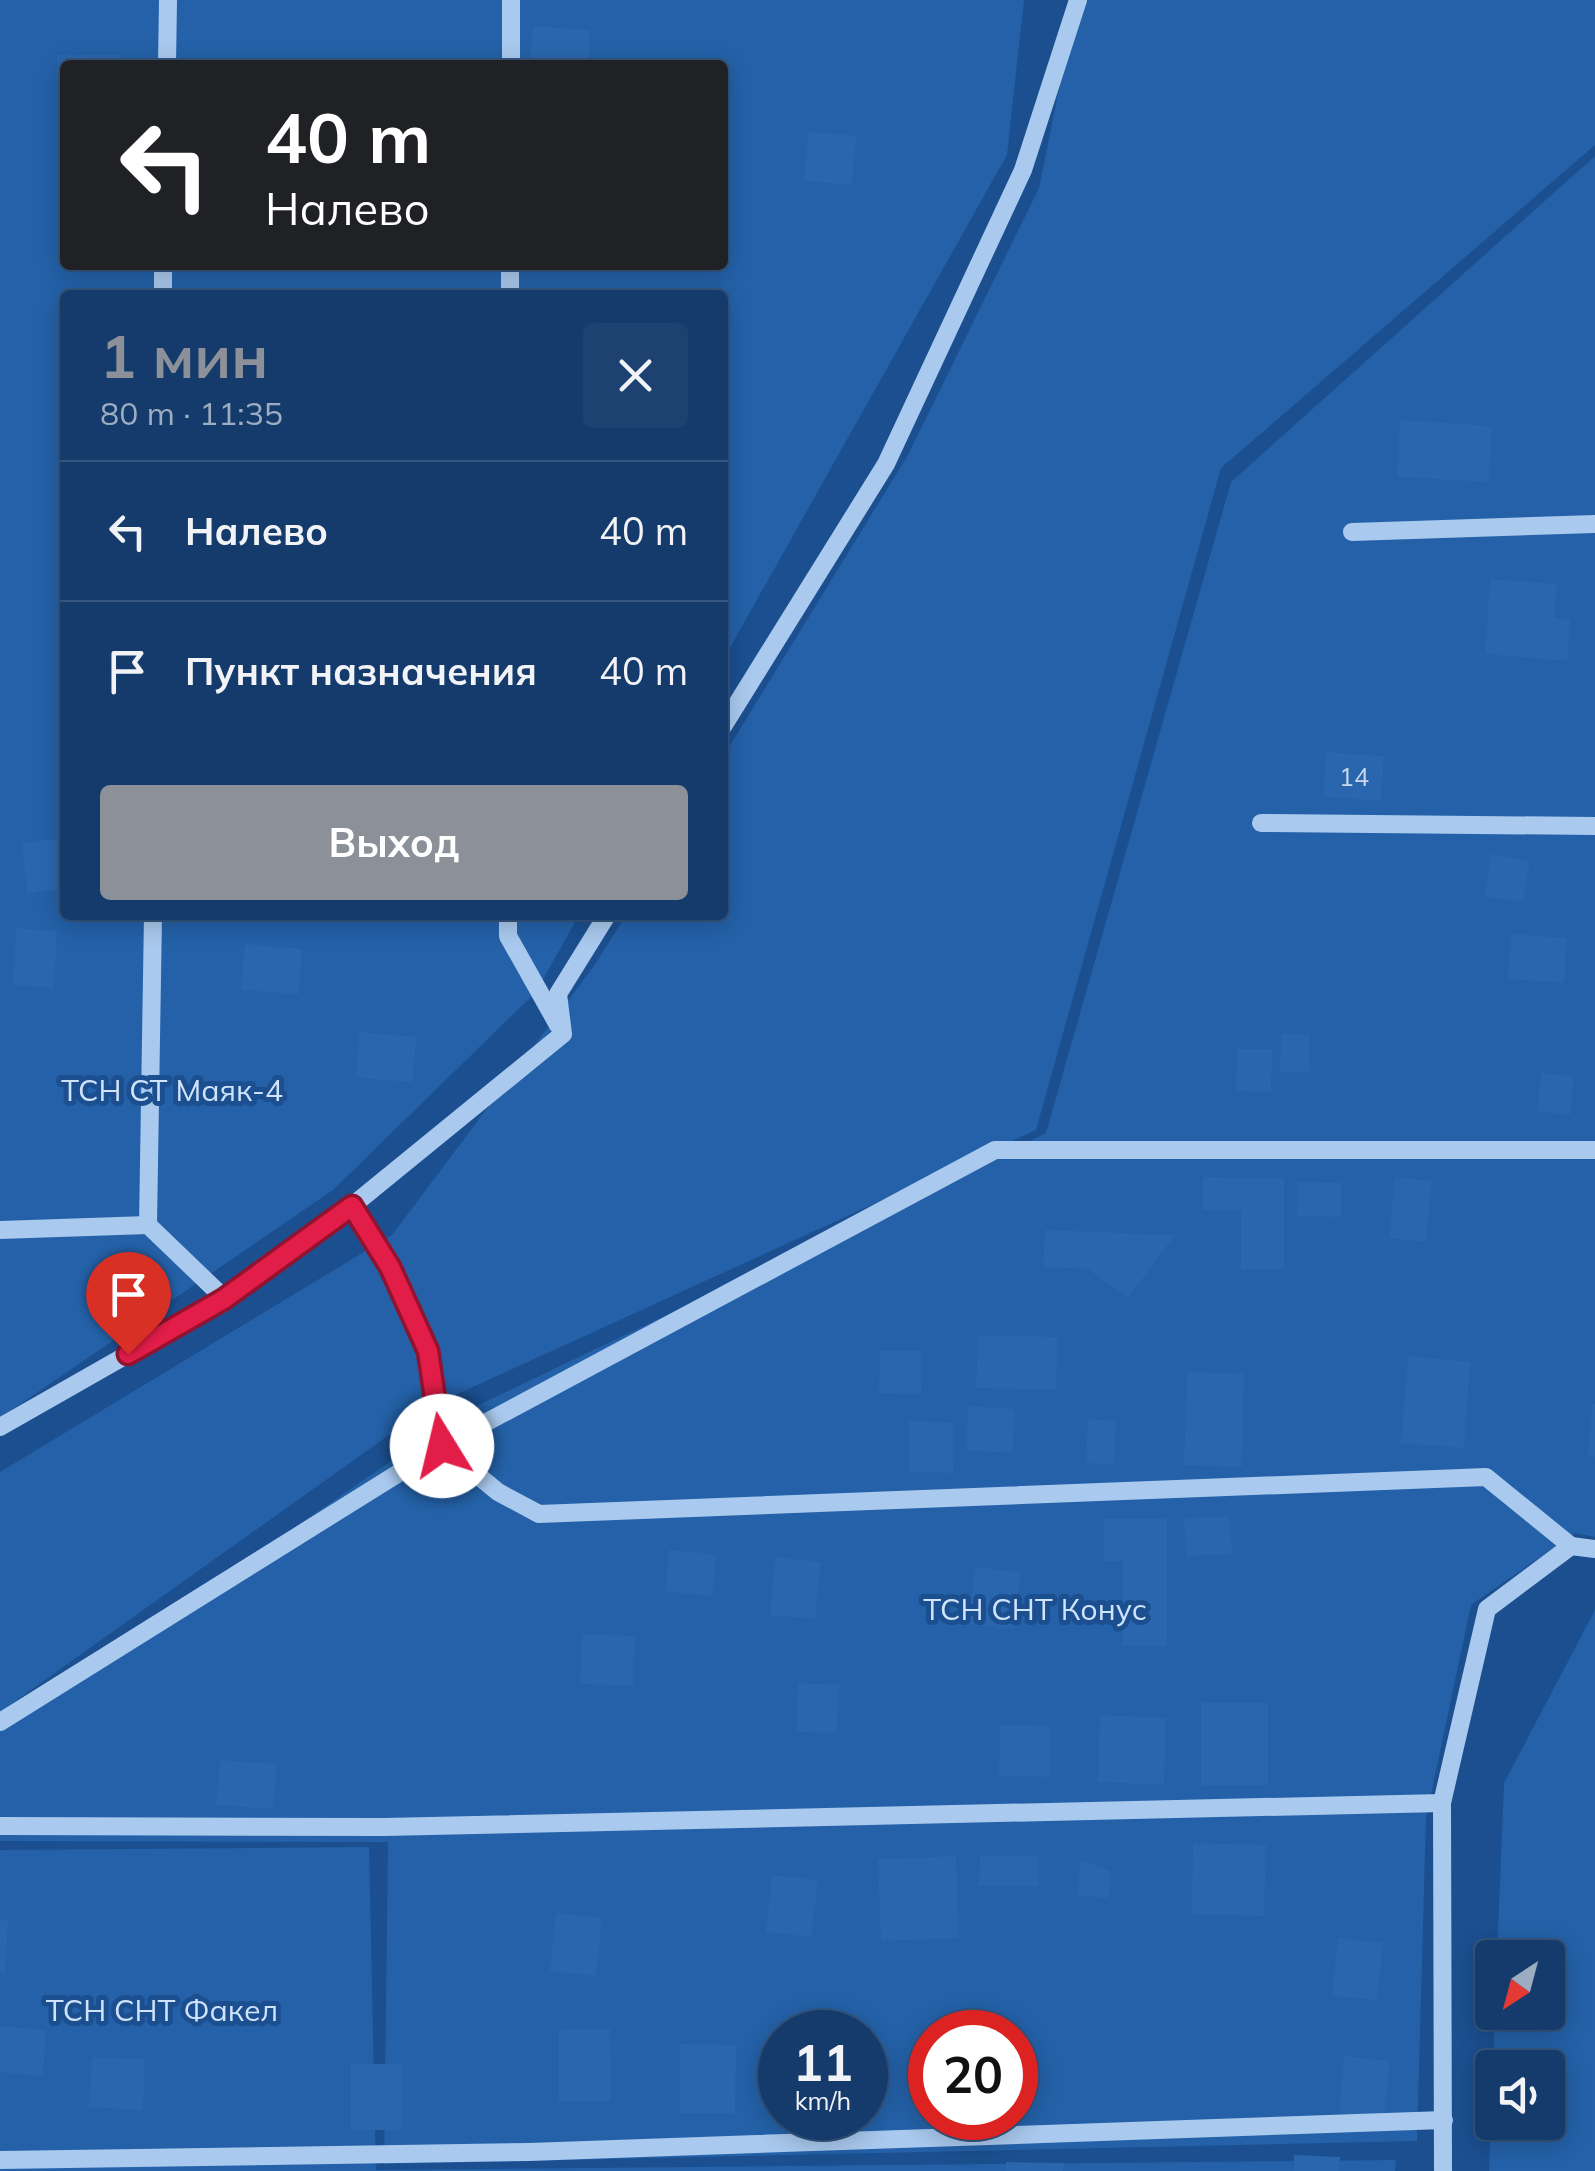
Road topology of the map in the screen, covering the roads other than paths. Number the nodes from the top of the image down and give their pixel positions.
1 (168, 0) edge
2 (512, 0) edge
3 (1078, 0) edge
4 (167, 60) edge
5 (511, 60) edge
6 (1595, 524) edge
7 (1352, 532) dead end
8 (728, 718) edge
9 (1261, 822) dead end
10 (1595, 826) edge
11 (153, 920) edge
12 (508, 920) edge
13 (604, 920) edge
14 (563, 1034) junction
15 (1595, 1150) edge
16 (352, 1206) junction
17 (148, 1224) junction
18 (0, 1230) edge
19 (224, 1299) junction
20 (0, 1427) edge
21 (442, 1446) junction
22 (1571, 1546) junction
23 (1595, 1549) edge
24 (0, 1722) edge
25 (1442, 1803) junction
26 (0, 1826) edge
27 (1444, 2120) junction
28 (0, 2160) edge
29 (1442, 2171) edge

1 - 4 street
2 - 5 street
3 - 8 street
6 - 7 street
9 - 10 street
11 - 17 street
12 - 14 street
13 - 14 street
14 - 16 street
15 - 21 street
16 - 19 street
16 - 21 street
17 - 18 street
17 - 19 street
19 - 20 street
21 - 22 street
21 - 24 street
22 - 23 street
22 - 25 street
25 - 26 street
25 - 27 street
27 - 28 street
27 - 29 street

